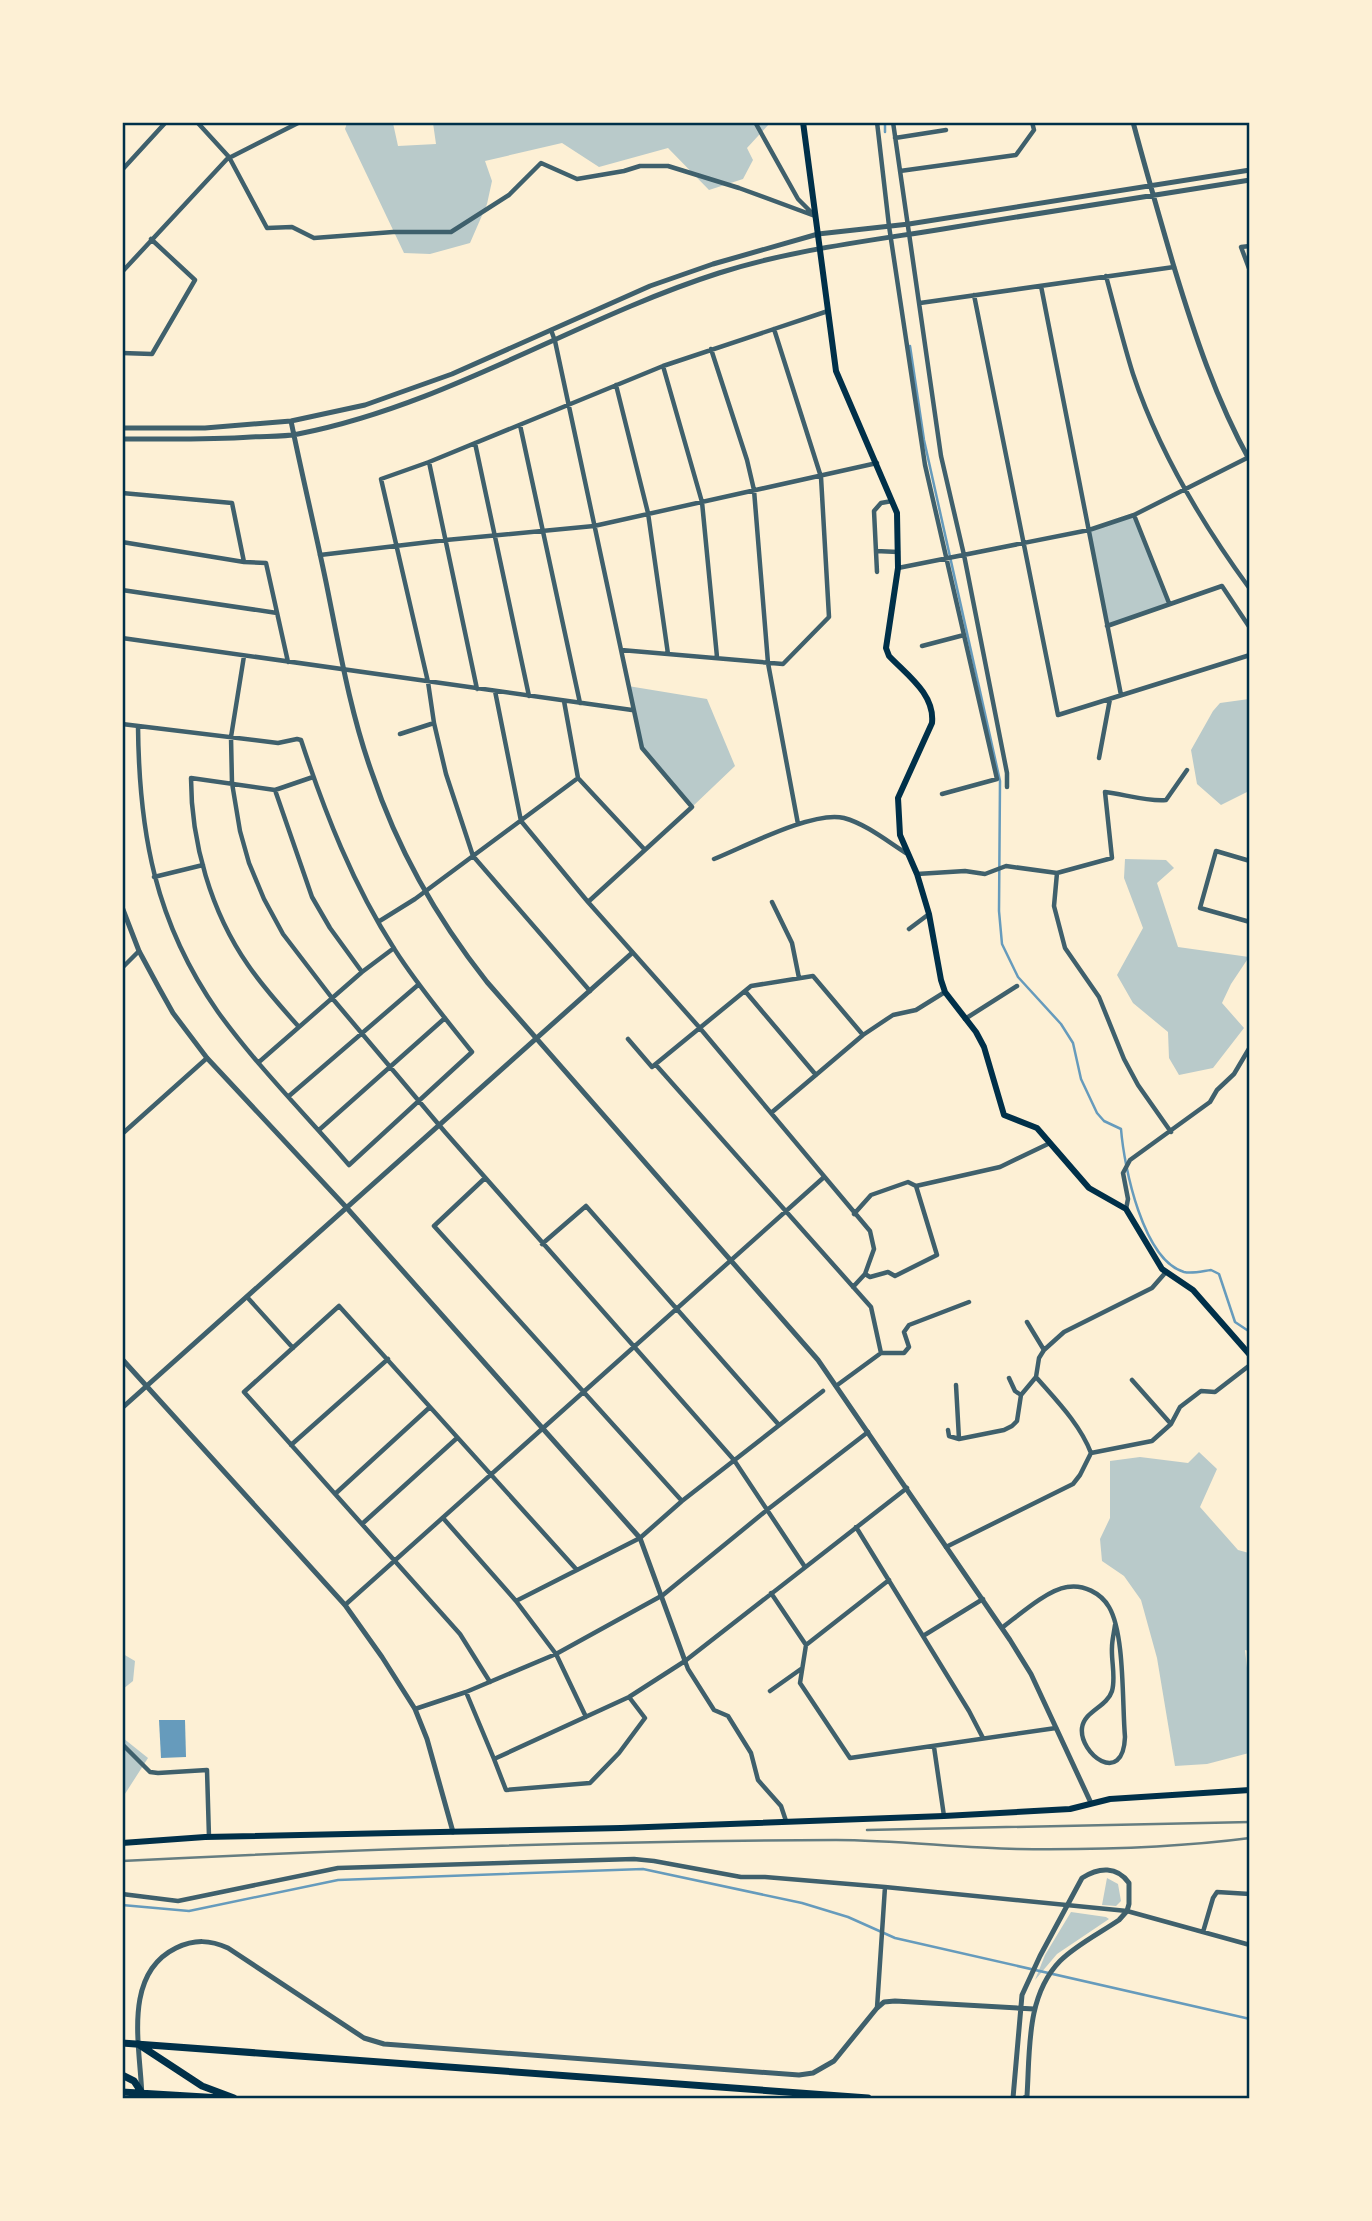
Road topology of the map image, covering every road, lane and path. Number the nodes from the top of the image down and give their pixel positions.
1 (166, 122) edge
2 (197, 122) edge
3 (300, 122) edge
4 (755, 122) edge
5 (803, 122) edge
6 (877, 122) edge
7 (893, 122) edge
8 (1032, 122) edge
9 (1133, 122) edge
10 (946, 131) dead end
11 (895, 138) junction
12 (229, 158) junction
13 (122, 170) edge
14 (1250, 170) edge
15 (900, 171) junction
16 (1250, 180) edge
17 (1149, 185) junction
18 (1152, 195) junction
19 (815, 216) junction
20 (909, 224) junction
21 (889, 226) junction
22 (818, 234) junction
23 (910, 234) junction
24 (891, 237) junction
25 (151, 239) junction
26 (1250, 246) edge
27 (821, 250) junction
28 (1174, 267) junction
29 (1250, 271) edge
30 (122, 272) edge
31 (1106, 276) junction
32 (1041, 286) junction
33 (974, 295) junction
34 (920, 303) junction
35 (828, 311) junction
36 (774, 329) junction
37 (551, 330) junction
38 (555, 341) junction
39 (710, 349) junction
40 (122, 353) edge
41 (663, 366) junction
42 (616, 386) junction
43 (567, 405) junction
44 (291, 421) junction
45 (520, 425) junction
46 (122, 428) edge
47 (294, 435) junction
48 (122, 439) edge
49 (475, 443) junction
50 (1249, 459) edge
51 (429, 462) junction
52 (877, 463) junction
53 (821, 477) junction
54 (754, 490) junction
55 (1185, 490) junction
56 (122, 493) edge
57 (893, 501) junction
58 (702, 502) junction
59 (648, 513) junction
60 (1134, 515) junction
61 (594, 526) junction
62 (543, 530) junction
63 (1089, 530) junction
64 (494, 535) junction
65 (446, 540) junction
66 (122, 542) edge
67 (1024, 543) junction
68 (395, 545) junction
69 (876, 551) junction
70 (898, 552) junction
71 (320, 555) junction
72 (964, 555) junction
73 (947, 558) junction
74 (244, 562) junction
75 (898, 568) junction
76 (877, 572) dead end
77 (1250, 589) edge
78 (122, 590) edge
79 (1169, 603) junction
80 (278, 613) junction
81 (1107, 626) junction
82 (1250, 628) edge
83 (964, 635) junction
84 (122, 638) edge
85 (922, 646) dead end
86 (621, 650) junction
87 (668, 654) junction
88 (1250, 654) edge
89 (244, 656) junction
90 (717, 657) junction
91 (288, 662) junction
92 (768, 663) junction
93 (345, 670) junction
94 (428, 682) junction
95 (477, 689) junction
96 (495, 691) junction
97 (1121, 695) junction
98 (529, 696) junction
99 (1110, 699) junction
100 (564, 701) junction
101 (580, 703) junction
102 (632, 710) junction
103 (122, 723) edge
104 (434, 723) junction
105 (138, 726) junction
106 (400, 734) dead end
107 (231, 737) junction
108 (1099, 758) dead end
109 (1187, 770) dead end
110 (313, 777) junction
111 (578, 778) junction
112 (232, 783) junction
113 (1007, 787) dead end
114 (275, 790) junction
115 (942, 794) dead end
116 (521, 821) junction
117 (798, 824) junction
118 (645, 850) junction
119 (906, 853) junction
120 (473, 856) junction
121 (715, 859) dead end
122 (1250, 861) edge
123 (203, 865) junction
124 (1057, 873) junction
125 (917, 874) junction
126 (154, 877) junction
127 (426, 891) junction
128 (588, 902) junction
129 (772, 902) dead end
130 (122, 907) edge
131 (929, 914) junction
132 (378, 922) junction
133 (1250, 922) edge
134 (909, 929) dead end
135 (394, 948) junction
136 (139, 951) junction
137 (632, 953) junction
138 (122, 968) edge
139 (362, 972) junction
140 (799, 978) junction
141 (418, 985) junction
142 (1017, 986) dead end
143 (590, 990) junction
144 (745, 991) junction
145 (945, 992) junction
146 (332, 998) junction
147 (444, 1017) junction
148 (965, 1019) junction
149 (299, 1027) junction
150 (699, 1027) junction
151 (361, 1032) junction
152 (863, 1035) junction
153 (537, 1038) junction
154 (628, 1039) dead end
155 (1250, 1047) edge
156 (206, 1058) junction
157 (259, 1062) junction
158 (656, 1065) junction
159 (389, 1066) junction
160 (816, 1075) junction
161 (289, 1096) junction
162 (418, 1100) junction
163 (771, 1113) junction
164 (438, 1124) junction
165 (319, 1130) junction
166 (1171, 1132) junction
167 (122, 1134) edge
168 (1050, 1143) junction
169 (485, 1178) junction
170 (823, 1178) junction
171 (916, 1186) junction
172 (346, 1208) junction
173 (1126, 1209) junction
174 (786, 1212) junction
175 (854, 1214) junction
176 (542, 1244) junction
177 (732, 1260) junction
178 (1166, 1272) junction
179 (865, 1274) junction
180 (853, 1287) junction
181 (247, 1297) junction
182 (969, 1302) dead end
183 (678, 1309) junction
184 (1027, 1322) dead end
185 (293, 1348) junction
186 (635, 1348) junction
187 (1044, 1350) junction
188 (881, 1353) junction
189 (1250, 1355) edge
190 (122, 1359) edge
191 (388, 1359) junction
192 (1250, 1365) edge
193 (1036, 1377) junction
194 (1009, 1378) dead end
195 (1132, 1380) dead end
196 (956, 1385) dead end
197 (836, 1386) junction
198 (148, 1387) junction
199 (823, 1391) dead end
200 (585, 1393) junction
201 (1021, 1395) junction
202 (430, 1406) junction
203 (122, 1408) edge
204 (1171, 1424) junction
205 (779, 1425) junction
206 (542, 1429) junction
207 (948, 1430) dead end
208 (868, 1432) junction
209 (457, 1437) junction
210 (960, 1439) junction
211 (292, 1446) junction
212 (1091, 1453) junction
213 (734, 1460) junction
214 (491, 1474) junction
215 (907, 1488) junction
216 (335, 1494) junction
217 (682, 1501) junction
218 (767, 1510) junction
219 (443, 1518) junction
220 (362, 1524) junction
221 (856, 1527) junction
222 (640, 1538) junction
223 (946, 1547) junction
224 (395, 1561) junction
225 (805, 1567) junction
226 (576, 1569) junction
227 (889, 1580) junction
228 (771, 1593) junction
229 (663, 1595) junction
230 (983, 1599) junction
231 (516, 1601) junction
232 (345, 1605) junction
233 (1115, 1625) junction
234 (1003, 1627) junction
235 (923, 1636) junction
236 (806, 1645) junction
237 (556, 1654) junction
238 (685, 1661) junction
239 (802, 1668) junction
240 (490, 1682) junction
241 (770, 1691) dead end
242 (467, 1692) junction
243 (629, 1697) junction
244 (415, 1709) junction
245 (586, 1717) junction
246 (1057, 1728) junction
247 (983, 1738) junction
248 (122, 1744) edge
249 (934, 1747) junction
250 (494, 1759) junction
251 (1250, 1790) edge
252 (1091, 1803) junction
253 (944, 1816) junction
254 (787, 1822) junction
255 (453, 1832) junction
256 (208, 1837) junction
257 (122, 1843) edge
258 (885, 1887) junction
259 (122, 1894) edge
260 (1250, 1894) edge
261 (1066, 1906) junction
262 (1126, 1911) junction
263 (1203, 1932) junction
264 (1250, 1945) edge
265 (1019, 2007) junction
266 (877, 2008) junction
267 (1034, 2009) junction
268 (122, 2043) edge
269 (138, 2044) junction
270 (122, 2074) edge
271 (122, 2092) edge
272 (142, 2096) edge
273 (221, 2098) edge
274 (234, 2098) edge
275 (867, 2098) edge
276 (1013, 2098) edge
277 (1024, 2098) edge

1 - 13 street
2 - 12 street
3 - 12 street
4 - 19 street
5 - 19 main road
6 - 21 street
7 - 11 street
8 - 15 street
9 - 17 street
10 - 11 street
11 - 15 street
12 - 19 street
12 - 25 street
14 - 17 street
15 - 20 street
16 - 18 street
17 - 18 street
17 - 20 street
18 - 23 street
18 - 28 street
19 - 22 main road
20 - 21 street
20 - 23 street
21 - 22 street
21 - 24 street
22 - 27 main road
22 - 37 street
23 - 24 street
23 - 34 street
24 - 27 street
24 - 73 street
25 - 30 street
25 - 40 street
26 - 29 street
27 - 35 main road
27 - 38 street
28 - 31 street
28 - 50 street
31 - 32 street
31 - 55 street
32 - 33 street
32 - 63 street
33 - 34 street
33 - 67 street
34 - 72 street
35 - 36 street
35 - 52 main road
36 - 39 street
36 - 53 street
37 - 38 street
37 - 44 street
38 - 43 street
38 - 47 street
39 - 41 street
39 - 54 street
41 - 42 street
41 - 58 street
42 - 43 street
42 - 59 street
43 - 45 street
43 - 61 street
44 - 46 street
44 - 47 street
45 - 49 street
45 - 62 street
47 - 48 street
47 - 71 street
49 - 51 street
49 - 64 street
50 - 55 street
51 - 65 street
51 - 68 street
52 - 53 street
52 - 57 main road
53 - 54 street
53 - 92 street
54 - 58 street
54 - 92 street
55 - 60 street
55 - 77 street
56 - 74 street
57 - 69 street
57 - 70 main road
58 - 59 street
58 - 90 street
59 - 61 street
59 - 87 street
60 - 63 street
60 - 79 street
61 - 62 street
61 - 86 street
62 - 64 street
62 - 101 street
63 - 67 street
63 - 81 street
64 - 65 street
64 - 98 street
65 - 68 street
65 - 95 street
66 - 74 street
67 - 72 street
67 - 99 street
68 - 71 street
68 - 94 street
69 - 70 street
69 - 76 street
70 - 75 main road
71 - 93 street
72 - 73 street
72 - 113 street
73 - 75 street
73 - 83 street
74 - 80 street
75 - 119 main road
78 - 80 street
79 - 81 street
79 - 82 street
80 - 91 street
81 - 97 street
83 - 85 street
83 - 115 street
84 - 89 street
86 - 87 street
86 - 102 street
87 - 90 street
88 - 97 street
89 - 91 street
89 - 107 street
90 - 92 street
91 - 93 street
92 - 117 street
93 - 94 street
93 - 127 street
94 - 95 street
94 - 104 street
95 - 96 street
96 - 98 street
96 - 116 street
97 - 99 street
98 - 100 street
99 - 108 street
100 - 101 street
100 - 111 street
101 - 102 street
102 - 118 street
103 - 105 street
104 - 106 street
104 - 120 street
105 - 107 street
105 - 126 street
107 - 110 street
107 - 112 street
109 - 124 street
110 - 114 street
110 - 132 street
111 - 116 street
111 - 118 street
112 - 114 street
112 - 123 street
112 - 146 street
114 - 139 street
116 - 120 street
116 - 128 street
117 - 119 street
117 - 121 street
118 - 128 street
119 - 125 main road
120 - 127 street
120 - 143 street
122 - 133 street
123 - 126 street
123 - 149 street
124 - 125 street
124 - 166 street
125 - 131 main road
126 - 157 street
127 - 132 street
127 - 153 street
128 - 137 street
129 - 140 street
130 - 136 street
131 - 134 street
131 - 145 main road
132 - 135 street
135 - 139 street
135 - 141 street
136 - 138 street
136 - 156 street
137 - 143 street
137 - 150 street
139 - 146 street
140 - 144 street
140 - 152 street
141 - 147 street
141 - 151 street
142 - 148 street
143 - 153 street
144 - 150 street
144 - 160 street
145 - 148 main road
145 - 152 street
146 - 149 street
146 - 151 street
147 - 159 street
147 - 162 street
148 - 168 main road
149 - 157 street
150 - 158 street
150 - 163 street
151 - 159 street
151 - 161 street
152 - 160 street
153 - 164 street
153 - 177 street
154 - 158 street
155 - 166 street
156 - 167 street
156 - 172 street
157 - 161 street
158 - 174 street
159 - 162 street
159 - 165 street
160 - 163 street
161 - 165 street
162 - 164 street
162 - 165 street
163 - 170 street
164 - 169 street
164 - 172 street
166 - 173 street
168 - 171 street
168 - 173 main road
169 - 176 street
169 - 200 street
170 - 174 street
170 - 175 street
171 - 175 street
171 - 179 street
172 - 181 street
172 - 206 street
173 - 178 main road
174 - 177 street
174 - 180 street
175 - 179 street
176 - 183 street
176 - 186 street
177 - 183 street
177 - 197 street
178 - 187 street
178 - 189 main road
179 - 180 street
180 - 188 street
181 - 185 street
181 - 198 street
182 - 188 street
183 - 186 street
183 - 205 street
184 - 187 street
185 - 191 street
185 - 211 street
186 - 200 street
186 - 213 street
187 - 193 street
188 - 197 street
190 - 198 street
191 - 202 street
191 - 211 street
192 - 204 street
193 - 201 street
193 - 212 street
194 - 201 street
195 - 204 street
196 - 210 street
197 - 208 street
198 - 203 street
198 - 232 street
199 - 205 street
200 - 206 street
200 - 217 street
201 - 210 street
202 - 209 street
202 - 216 street
204 - 212 street
205 - 213 street
206 - 214 street
206 - 222 street
207 - 210 street
208 - 215 street
208 - 218 street
209 - 214 street
209 - 220 street
211 - 216 street
212 - 223 street
213 - 217 street
213 - 218 street
214 - 219 street
214 - 226 street
215 - 221 street
215 - 223 street
216 - 220 street
217 - 222 street
218 - 225 street
218 - 229 street
219 - 224 street
219 - 231 street
220 - 224 street
221 - 225 street
221 - 227 street
222 - 226 street
222 - 229 street
223 - 230 street
224 - 232 street
224 - 240 street
225 - 228 street
226 - 231 street
227 - 235 street
227 - 236 street
228 - 236 street
228 - 238 street
229 - 237 street
229 - 238 street
230 - 234 street
230 - 235 street
231 - 237 street
232 - 244 street
233 - 233 street
233 - 234 street
234 - 246 street
235 - 247 street
236 - 239 street
237 - 240 street
237 - 245 street
238 - 243 street
238 - 254 street
239 - 241 street
239 - 249 street
240 - 242 street
242 - 244 street
242 - 250 street
243 - 245 street
243 - 250 street
244 - 255 street
245 - 250 street
246 - 247 street
246 - 252 street
247 - 249 street
248 - 256 street
249 - 253 street
251 - 252 main road
252 - 253 main road
253 - 254 main road
254 - 255 main road
255 - 256 main road
256 - 257 main road
258 - 259 street
258 - 261 street
258 - 266 street
260 - 263 street
261 - 262 street
261 - 262 street
261 - 265 street
262 - 263 street
262 - 267 street
263 - 264 street
265 - 266 street
265 - 267 street
265 - 276 street
266 - 269 street
267 - 277 street
268 - 269 highway
269 - 272 street
269 - 274 highway
269 - 275 highway
270 - 272 highway
271 - 272 highway
272 - 273 highway

